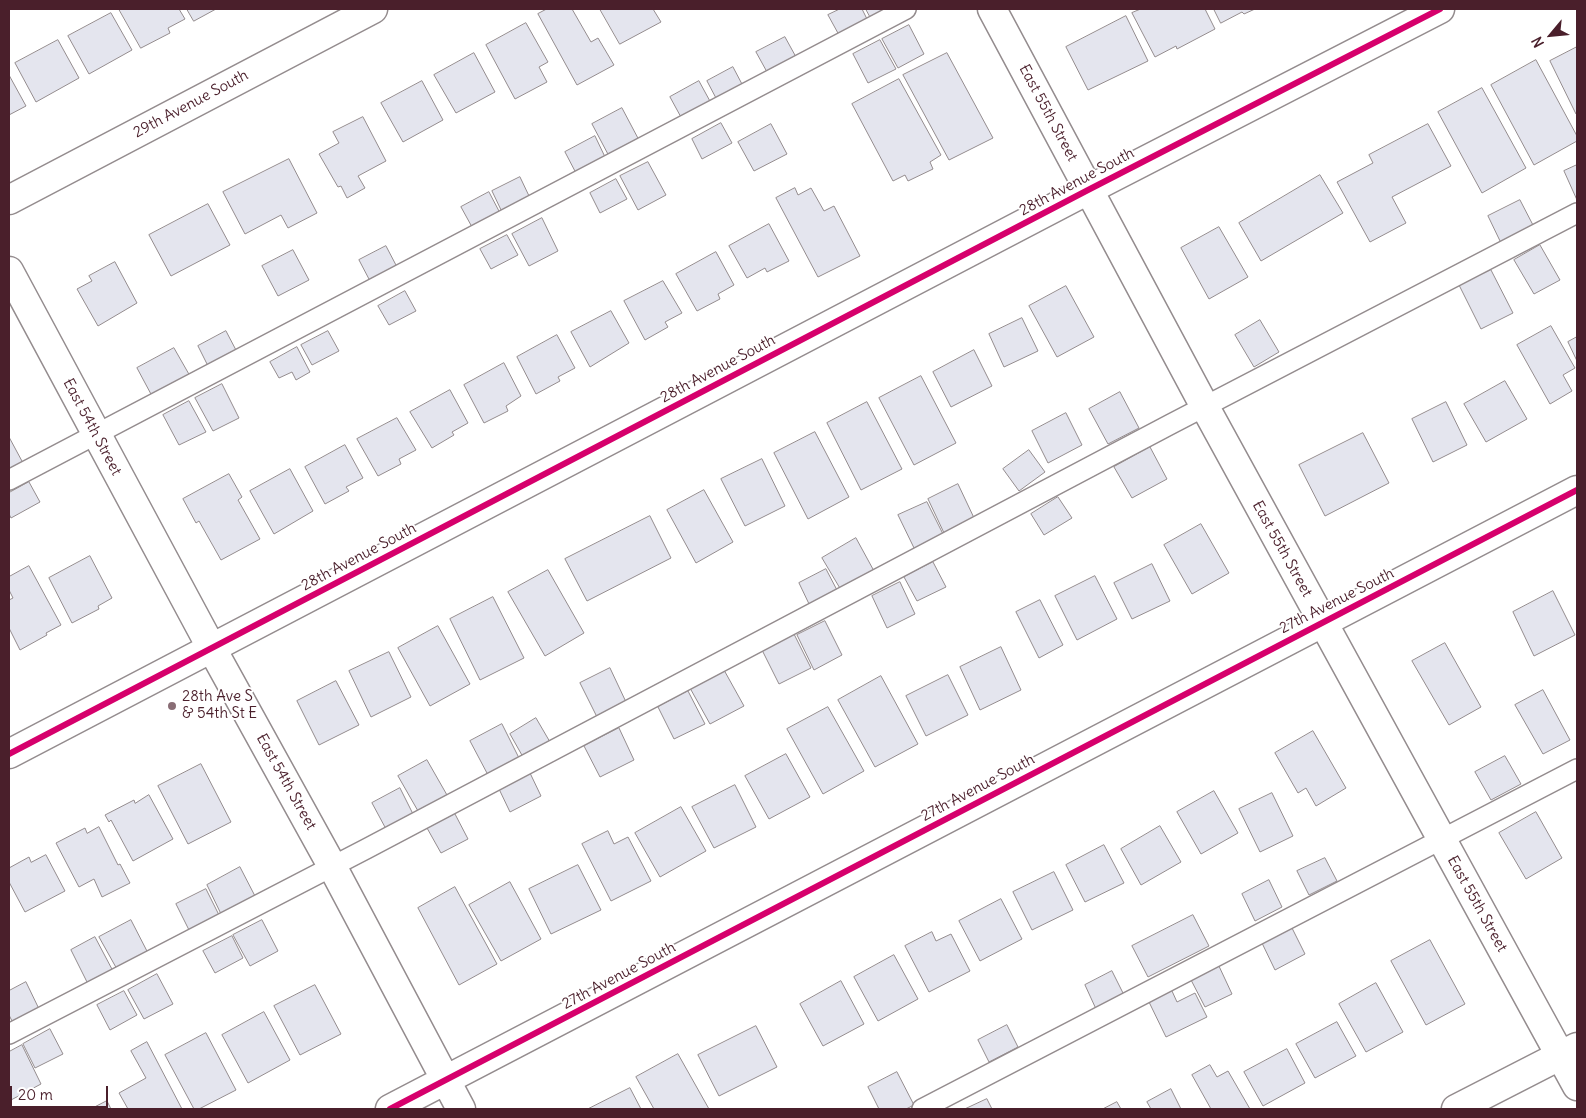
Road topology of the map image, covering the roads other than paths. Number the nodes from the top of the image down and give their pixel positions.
1 (373, 9) edge
2 (906, 9) edge
3 (992, 9) edge
4 (1440, 9) edge
5 (1088, 190) junction
6 (9, 200) edge
7 (1577, 213) edge
8 (9, 272) edge
9 (1205, 407) junction
10 (96, 434) junction
11 (9, 480) edge
12 (1577, 490) edge
13 (1323, 622) junction
14 (211, 647) junction
15 (9, 754) edge
16 (1577, 769) edge
17 (1442, 840) junction
18 (332, 866) junction
19 (9, 1034) edge
20 (1569, 1051) edge
21 (445, 1080) junction
22 (1577, 1086) edge
23 (390, 1109) edge
24 (461, 1109) edge
25 (922, 1109) edge
26 (1456, 1109) edge

1 - 6 street, 29th Avenue South
2 - 10 lane
3 - 5 street, East 55th Street
4 - 5 street, 28th Avenue South
5 - 9 street, East 55th Street
5 - 14 street, 28th Avenue South
7 - 9 lane
8 - 10 street, East 54th Street
9 - 13 street, East 55th Street
9 - 18 lane
10 - 11 lane
10 - 14 street, East 54th Street
12 - 13 street, 27th Avenue South
13 - 17 street, East 55th Street
13 - 21 street, 27th Avenue South
14 - 15 street, 28th Avenue South
14 - 18 street, East 54th Street
16 - 17 lane
17 - 20 street, East 55th Street
17 - 25 lane
18 - 19 lane
18 - 21 street, East 54th Street
20 - 22 street, East 55th Street
20 - 26 street
21 - 23 street, 27th Avenue South
21 - 24 street, East 54th Street

